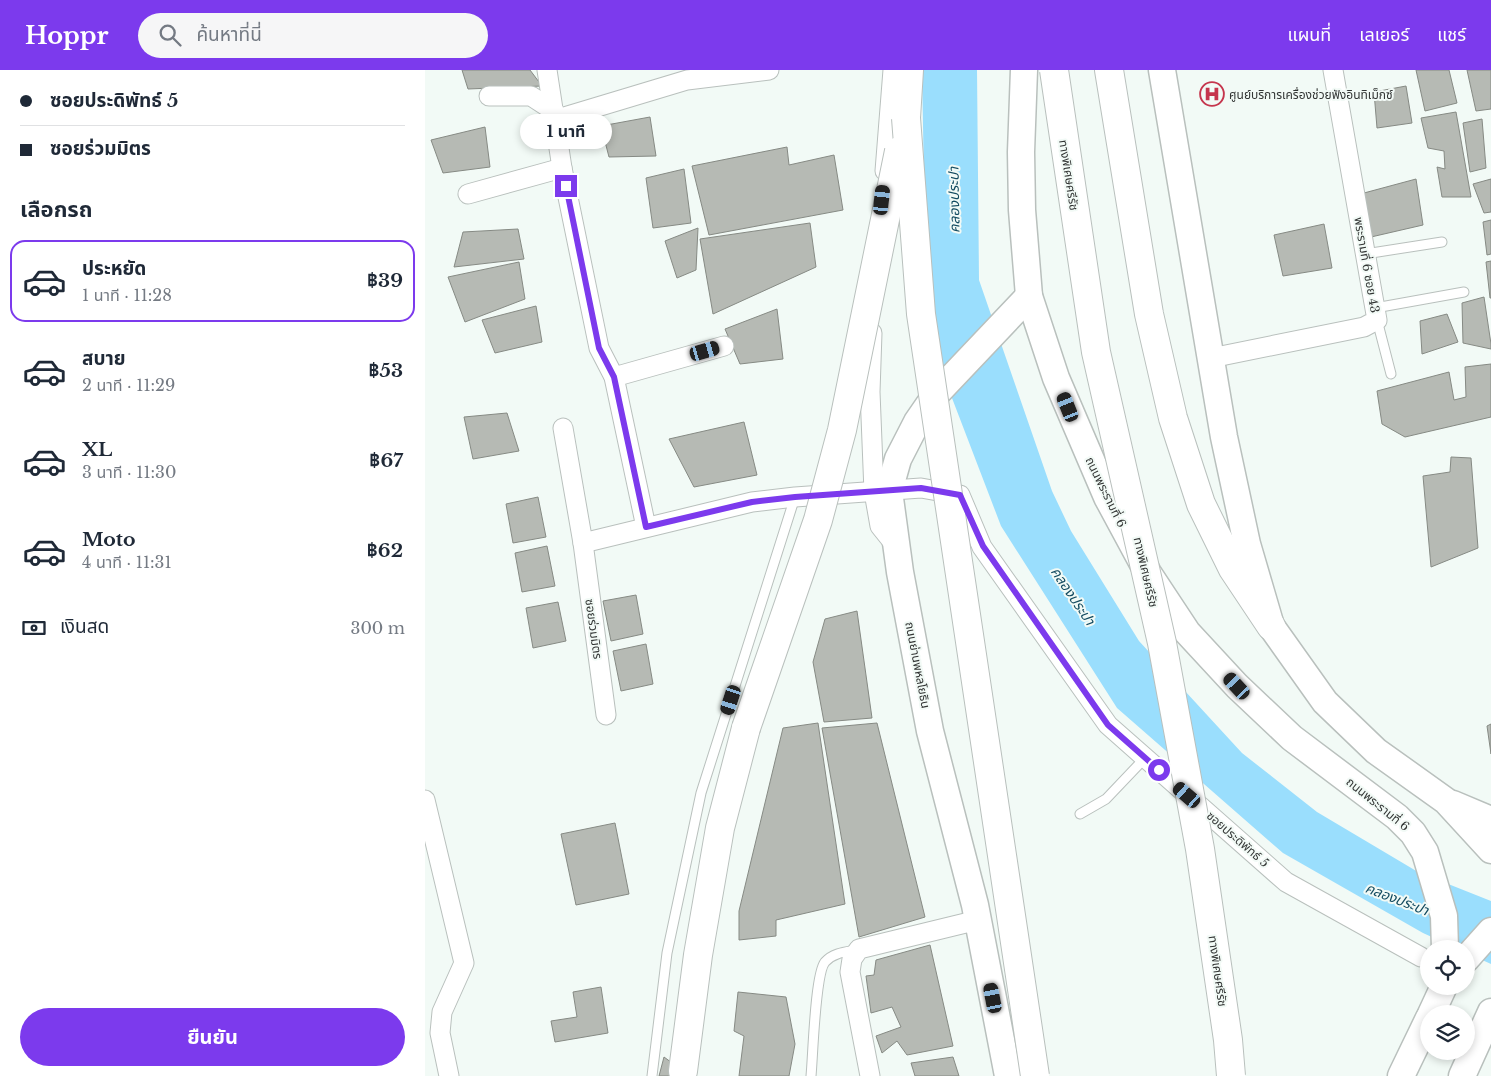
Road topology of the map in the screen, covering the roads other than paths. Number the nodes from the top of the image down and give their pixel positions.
1 (547, 70) edge
2 (769, 70) edge
3 (893, 70) edge
4 (909, 70) edge
5 (1024, 70) edge
6 (1053, 70) edge
7 (1109, 70) edge
8 (1162, 70) edge
9 (1333, 70) edge
10 (489, 96) dead end
11 (554, 116) junction
12 (906, 118) junction
13 (562, 168) junction
14 (467, 194) dead end
15 (1441, 242) dead end
16 (1365, 254) junction
17 (1464, 292) dead end
18 (1029, 296) junction
19 (1376, 314) junction
20 (724, 346) dead end
21 (1211, 358) junction
22 (1391, 374) dead end
23 (614, 377) junction
24 (563, 428) dead end
25 (881, 492) junction
26 (795, 497) junction
27 (646, 527) junction
28 (583, 543) junction
29 (1271, 626) junction
30 (606, 715) dead end
31 (1145, 758) junction
32 (425, 800) edge
33 (1446, 800) junction
34 (1080, 814) dead end
35 (1491, 820) edge
36 (1491, 850) edge
37 (978, 920) junction
38 (1491, 931) edge
39 (1445, 940) edge
40 (859, 949) junction
41 (1475, 949) edge
42 (1420, 957) edge
43 (1491, 1012) edge
44 (1420, 1037) edge
45 (683, 1071) dead end
46 (449, 1076) edge
47 (652, 1076) edge
48 (811, 1076) edge
49 (870, 1076) edge
50 (1008, 1076) edge
51 (1035, 1076) edge
52 (1231, 1076) edge
53 (1401, 1076) edge
54 (1462, 1076) edge

1 - 11 street
2 - 11 street
3 - 25 street
4 - 12 highway
5 - 18 main road, ถนนพระรามที่ 6
6 - 52 highway, ทางพิเศษศรีรัช, bridge
7 - 29 highway
8 - 21 main road
9 - 16 street, พระรามที่ 6 ซอย 43
10 - 11 street
11 - 13 street
12 - 45 highway, bridge
12 - 51 highway, bridge
13 - 14 street
13 - 23 street
15 - 16 lane
16 - 19 street, พระรามที่ 6 ซอย 43
17 - 19 lane
18 - 25 main road, ถนนย่านพหลโยธิน
18 - 39 main road, ถนนพระรามที่ 6
19 - 21 street, พระรามที่ 6 ซอย 43
19 - 22 lane
20 - 23 street
21 - 29 main road
23 - 27 street
24 - 28 street, ซอยร่วมมิตร
25 - 26 street
25 - 31 street, ซอยประดิพัทธ์ 5
25 - 37 main road, ถนนย่านพหลโยธิน
26 - 27 street
26 - 47 lane
27 - 28 street
28 - 30 street, ซอยร่วมมิตร
29 - 33 main road
31 - 34 lane
31 - 42 street, ซอยประดิพัทธ์ 5
32 - 46 street
33 - 35 main road
33 - 36 main road
37 - 40 street
37 - 50 main road, ถนนย่านพหลโยธิน
38 - 41 main road
40 - 48 lane
40 - 49 street
43 - 54 main road
44 - 53 main road

